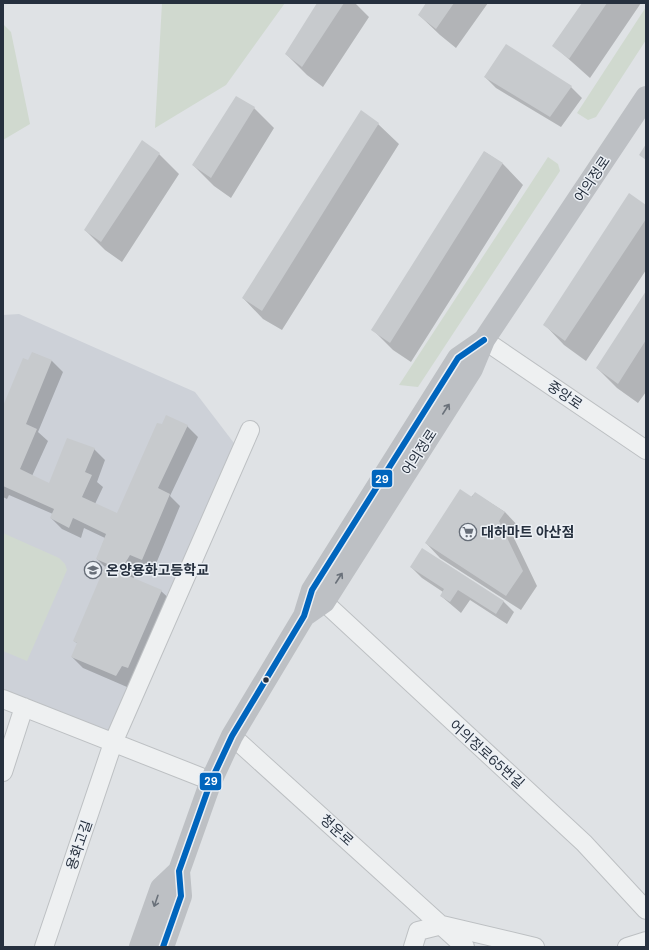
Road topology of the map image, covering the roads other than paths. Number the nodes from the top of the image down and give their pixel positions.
1 (646, 97) edge
2 (484, 340) junction
3 (250, 430) dead end
4 (646, 450) edge
5 (324, 602) junction
6 (304, 616) junction
7 (3, 699) edge
8 (24, 707) junction
9 (232, 736) junction
10 (113, 743) junction
11 (3, 772) edge
12 (211, 781) junction
13 (179, 871) junction
14 (646, 910) edge
15 (442, 925) junction
16 (646, 940) edge
17 (44, 947) edge
18 (140, 947) edge
19 (162, 947) edge
20 (413, 947) edge
21 (465, 947) edge
22 (535, 947) edge
23 (627, 947) edge

1 - 2 main road, 어의정로
2 - 4 street, 중앙로
5 -> 2 main road, 어의정로
2 - 6 main road, 어의정로
3 - 10 street, 용화고길
5 - 6 main road, 어의정로
5 - 14 street, 어의정로65번길
6 - 9 main road, 어의정로
7 - 8 street
8 - 10 street
8 - 11 street
9 - 12 main road, 어의정로
9 - 15 street, 청운로
10 - 12 street
10 - 17 street, 용화고길
12 - 13 main road, 어의정로
13 -> 18 main road, 어의정로
13 - 19 main road, 어의정로
15 - 20 street
15 - 21 street, 청운로
15 - 22 street, 청운로
16 - 23 street

